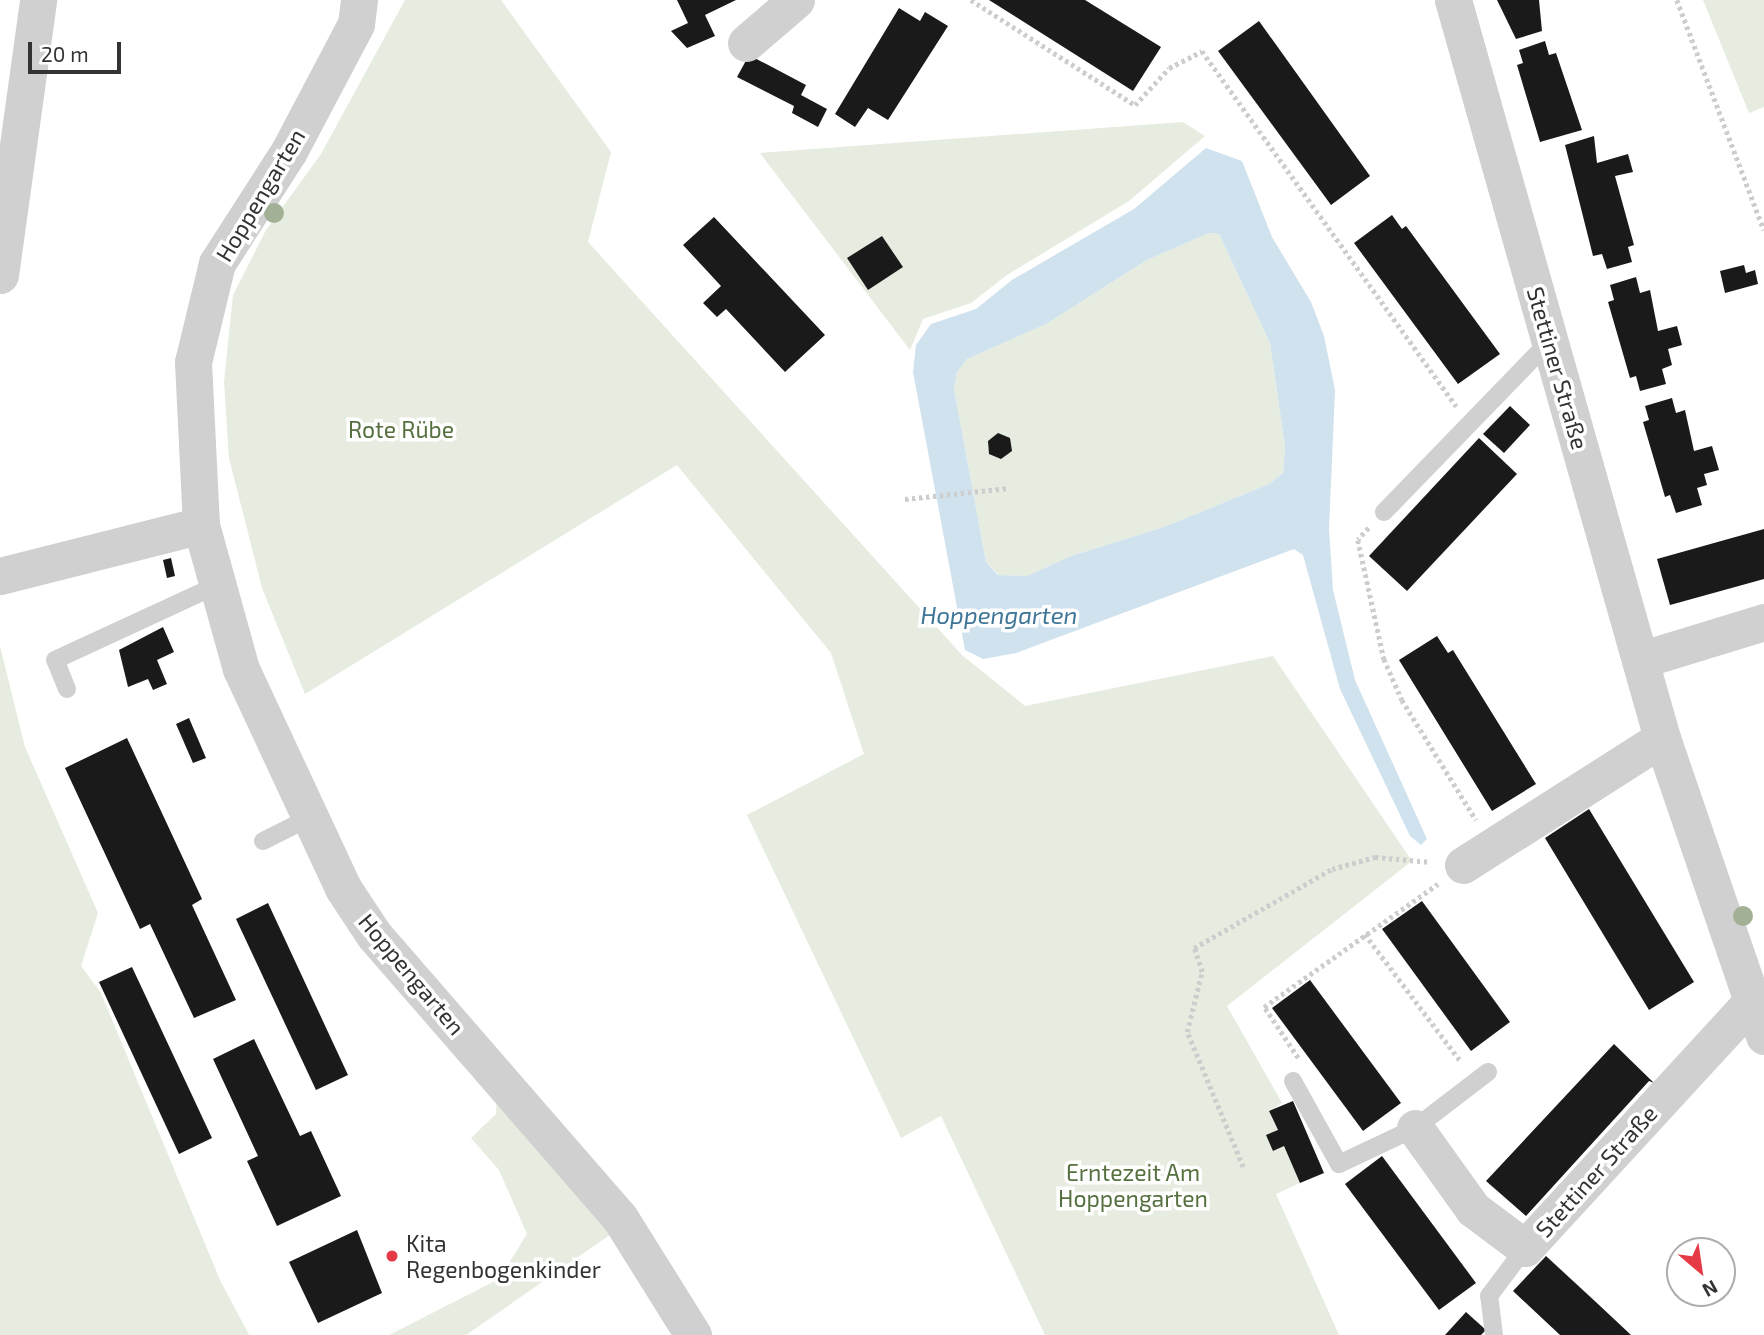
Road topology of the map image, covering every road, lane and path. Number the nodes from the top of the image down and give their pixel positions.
1 (38, 0) edge
2 (359, 0) edge
3 (796, 0) edge
4 (971, 0) edge
5 (1452, 0) edge
6 (1677, 0) edge
7 (747, 43) dead end
8 (1764, 230) edge
9 (0, 275) edge
10 (1550, 340) junction
11 (1469, 424) junction
12 (1009, 488) dead end
13 (905, 499) dead end
14 (1384, 512) joint
15 (201, 525) junction
16 (0, 576) edge
17 (217, 585) junction
18 (1764, 622) edge
19 (1640, 660) junction
20 (67, 689) dead end
21 (1662, 738) junction
22 (307, 819) junction
23 (263, 841) dead end
24 (1478, 856) junction
25 (1412, 861) dead end
26 (1365, 933) junction
27 (1749, 1003) junction
28 (1764, 1036) edge
29 (1482, 1076) joint
30 (1293, 1081) joint
31 (1415, 1128) junction
32 (1243, 1167) dead end
33 (1525, 1248) junction
34 (693, 1335) edge
35 (1494, 1335) edge

1 - 9 street
2 - 15 street, Hoppengarten
3 - 7 street
4 - 11 path
5 - 10 street, Stettiner Straße
6 - 8 path
10 - 11 lane
10 - 19 street, Stettiner Straße
11 - 14 lane
12 - 13 path
14 - 24 path
15 - 16 street
15 - 17 street, Hoppengarten
17 - 20 lane
17 - 22 street, Hoppengarten
18 - 19 street
19 - 21 street, Stettiner Straße
21 - 24 street
21 - 27 street, Stettiner Straße
22 - 23 lane
22 - 34 street, Hoppengarten
24 - 26 path
25 - 32 path
26 - 29 path
26 - 30 path
27 - 28 street, Stettiner Straße
27 - 33 street, Stettiner Straße
29 - 31 lane
30 - 31 lane
31 - 33 street, Stettiner Straße
33 - 35 lane

